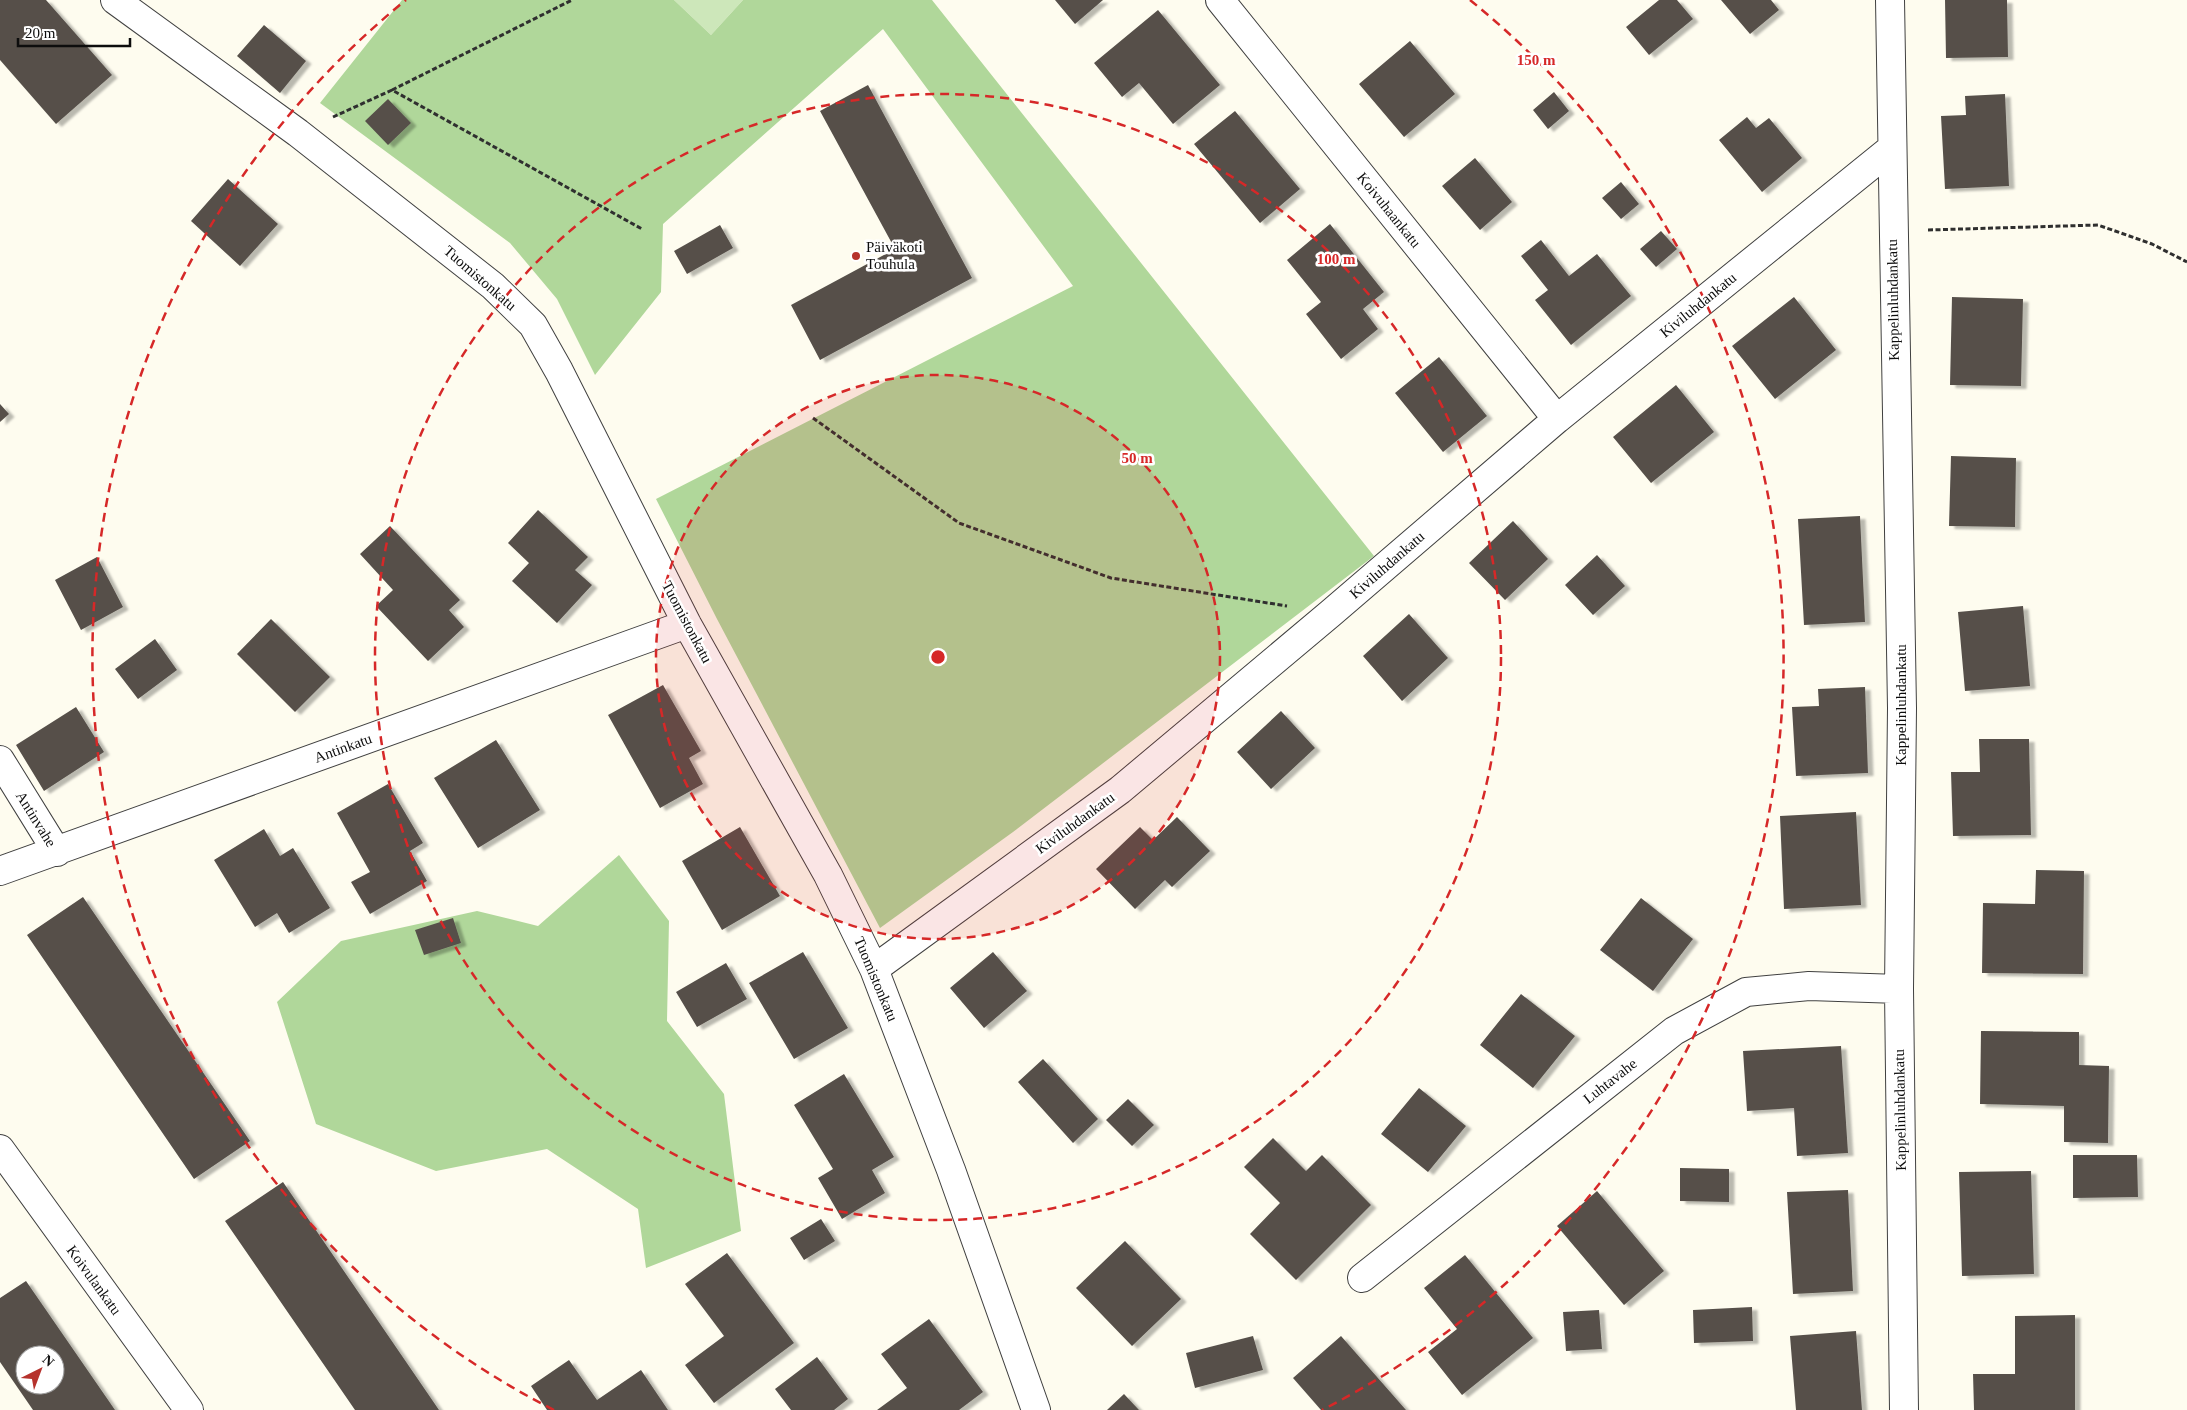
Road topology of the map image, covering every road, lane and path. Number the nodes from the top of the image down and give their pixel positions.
1 (115, 0) edge
2 (572, 0) edge
3 (1220, 0) edge
4 (1890, 0) edge
5 (392, 90) junction
6 (298, 133) junction
7 (1891, 149) junction
8 (642, 229) dead end
9 (1892, 230) junction
10 (2187, 262) edge
11 (813, 418) dead end
12 (1557, 419) junction
13 (1331, 613) junction
14 (687, 624) junction
15 (0, 760) edge
16 (57, 852) junction
17 (0, 872) edge
18 (874, 969) junction
19 (1899, 989) junction
20 (0, 1149) edge
21 (1362, 1278) dead end
22 (189, 1410) edge
23 (1036, 1410) edge
24 (1904, 1410) edge

1 - 6 street, Tuomistonkatu
2 - 5 path
3 - 12 street, Koivuhaankatu
4 - 7 street, Kappelinluhdankatu
5 - 6 path
5 - 8 path
6 - 14 street, Tuomistonkatu
7 - 9 street, Kappelinluhdankatu
7 - 12 street, Kiviluhdankatu
9 - 10 path
9 - 19 street, Kappelinluhdankatu
11 - 13 path
12 - 13 street, Kiviluhdankatu
13 - 18 street, Kiviluhdankatu
14 - 16 street, Antinkatu
14 - 18 street, Tuomistonkatu
15 - 16 street, Antinvahe
16 - 17 street, Antinkatu
18 - 23 street, Tuomistonkatu
19 - 21 street, Luhtavahe
19 - 24 street, Kappelinluhdankatu
20 - 22 street, Koivulankatu

